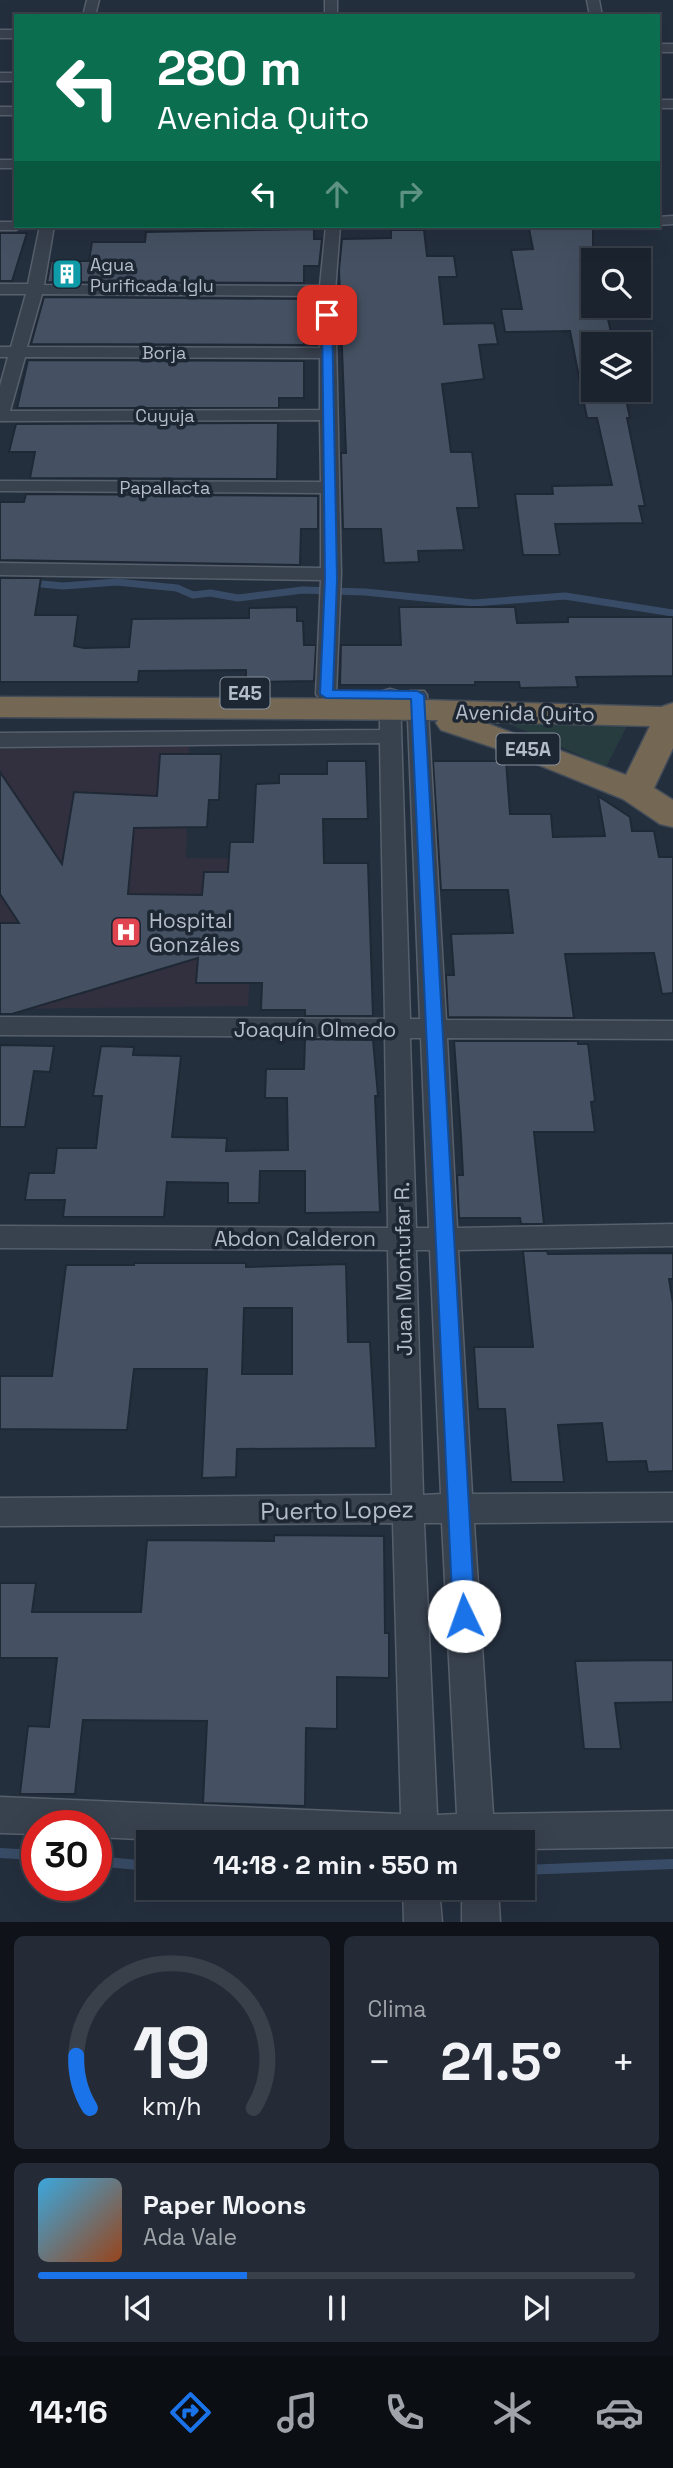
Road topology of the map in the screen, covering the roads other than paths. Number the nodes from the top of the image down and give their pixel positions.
1 (47, 228) edge
2 (333, 228) edge
3 (0, 289) edge
4 (35, 290) junction
5 (327, 291) junction
6 (8, 352) edge
7 (328, 352) junction
8 (330, 415) junction
9 (0, 416) edge
10 (0, 486) edge
11 (331, 488) junction
12 (0, 569) edge
13 (331, 577) junction
14 (0, 692) edge
15 (326, 694) junction
16 (0, 707) edge
17 (401, 709) junction
18 (672, 711) edge
19 (0, 740) edge
20 (635, 791) junction
21 (673, 816) edge
22 (0, 1026) edge
23 (434, 1029) junction
24 (397, 1030) junction
25 (673, 1030) edge
26 (673, 1235) edge
27 (0, 1237) edge
28 (402, 1238) junction
29 (444, 1239) junction
30 (673, 1507) edge
31 (457, 1508) junction
32 (408, 1509) junction
33 (0, 1512) edge
34 (0, 1815) edge
35 (673, 1829) edge
36 (274, 1830) edge
37 (420, 1830) edge
38 (477, 1830) edge
39 (535, 1835) edge
40 (422, 1900) edge
41 (480, 1900) edge
42 (423, 1922) edge
43 (481, 1922) edge

1 - 4 street
2 - 5 street
3 - 4 street
4 - 5 street
4 - 6 street
5 - 7 street
6 - 7 street, Borja
6 - 9 street
7 - 8 street
8 - 9 street, Cuyuja
8 - 11 street
10 - 11 street, Papallacta
11 - 13 street
12 - 13 street
13 - 15 street
14 - 15 highway, Avenida Quito / E45
15 - 17 highway, Avenida Quito / E45
16 - 17 highway, Avenida Quito / E45
17 - 18 highway, Avenida Quito / E45
17 - 19 street
17 - 20 highway, E45A
17 - 23 street, Juan Montufar R.
17 - 24 street, Juan Montufar R.
18 - 20 highway
20 - 21 highway, E45A
22 - 24 street, Joaquín Olmedo
23 - 24 street, Joaquín Olmedo
23 - 25 street, Joaquín Olmedo
23 - 29 street, Juan Montufar R.
24 - 28 street, Juan Montufar R.
26 - 29 street, Abdon Calderon
27 - 28 street, Abdon Calderon
28 - 29 street, Abdon Calderon
28 - 32 street, Juan Montufar R.
29 - 31 street, Juan Montufar R.
30 - 31 street, Puerto Lopez
31 - 32 street, Puerto Lopez
31 - 38 street, Juan Montufar R.
32 - 33 street, Puerto Lopez
32 - 37 street, Juan Montufar R.
34 - 36 street
35 - 39 street
40 - 42 street
41 - 43 street

